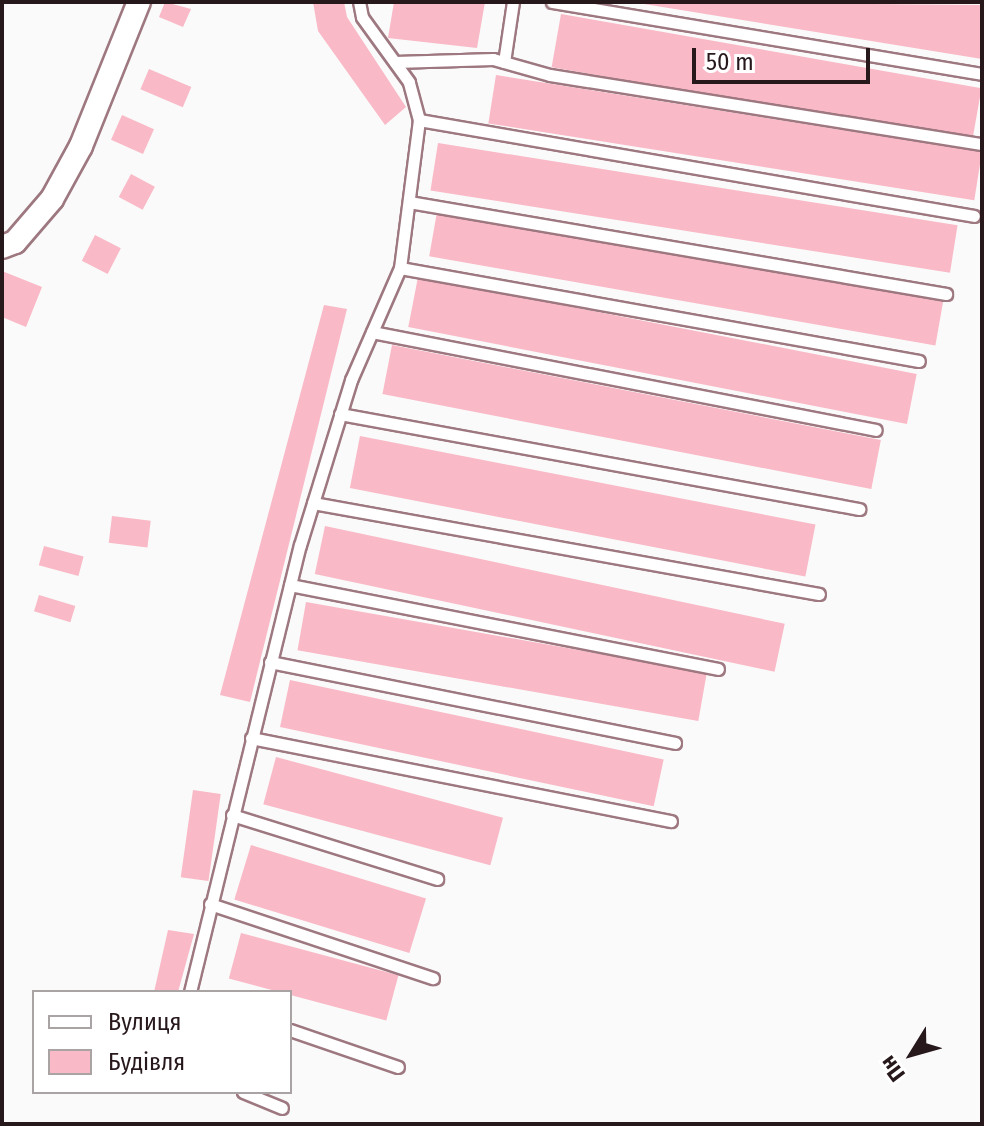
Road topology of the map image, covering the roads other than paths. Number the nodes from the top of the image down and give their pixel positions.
1 (139, 2) edge
2 (359, 2) edge
3 (513, 2) edge
4 (552, 2) edge
5 (395, 62) junction
6 (504, 62) junction
7 (982, 74) edge
8 (419, 120) junction
9 (982, 144) edge
10 (409, 202) junction
11 (974, 216) dead end
12 (2, 247) edge
13 (400, 268) junction
14 (946, 294) dead end
15 (372, 332) junction
16 (919, 361) dead end
17 (340, 414) junction
18 (876, 430) dead end
19 (313, 503) junction
20 (859, 509) dead end
21 (290, 585) junction
22 (819, 594) dead end
23 (270, 662) junction
24 (718, 669) dead end
25 (251, 738) junction
26 (675, 743) dead end
27 (232, 815) junction
28 (671, 821) dead end
29 (437, 879) dead end
30 (210, 904) junction
31 (433, 978) dead end
32 (190, 990) edge
33 (292, 1031) edge
34 (398, 1067) dead end
35 (248, 1094) edge
36 (282, 1108) dead end

1 - 12 street
2 - 5 lane
3 - 6 lane
4 - 7 lane
5 - 6 lane
5 - 8 lane
6 - 9 lane
8 - 10 lane
8 - 11 lane
10 - 13 lane
10 - 14 lane
13 - 15 lane
13 - 16 lane
15 - 17 lane
15 - 18 lane
17 - 19 lane
17 - 20 lane
19 - 21 lane
19 - 22 lane
21 - 23 lane
21 - 24 lane
23 - 25 lane
23 - 26 lane
25 - 27 lane
25 - 28 lane
27 - 29 lane
27 - 30 lane
30 - 31 lane
30 - 32 lane
33 - 34 lane
35 - 36 lane

